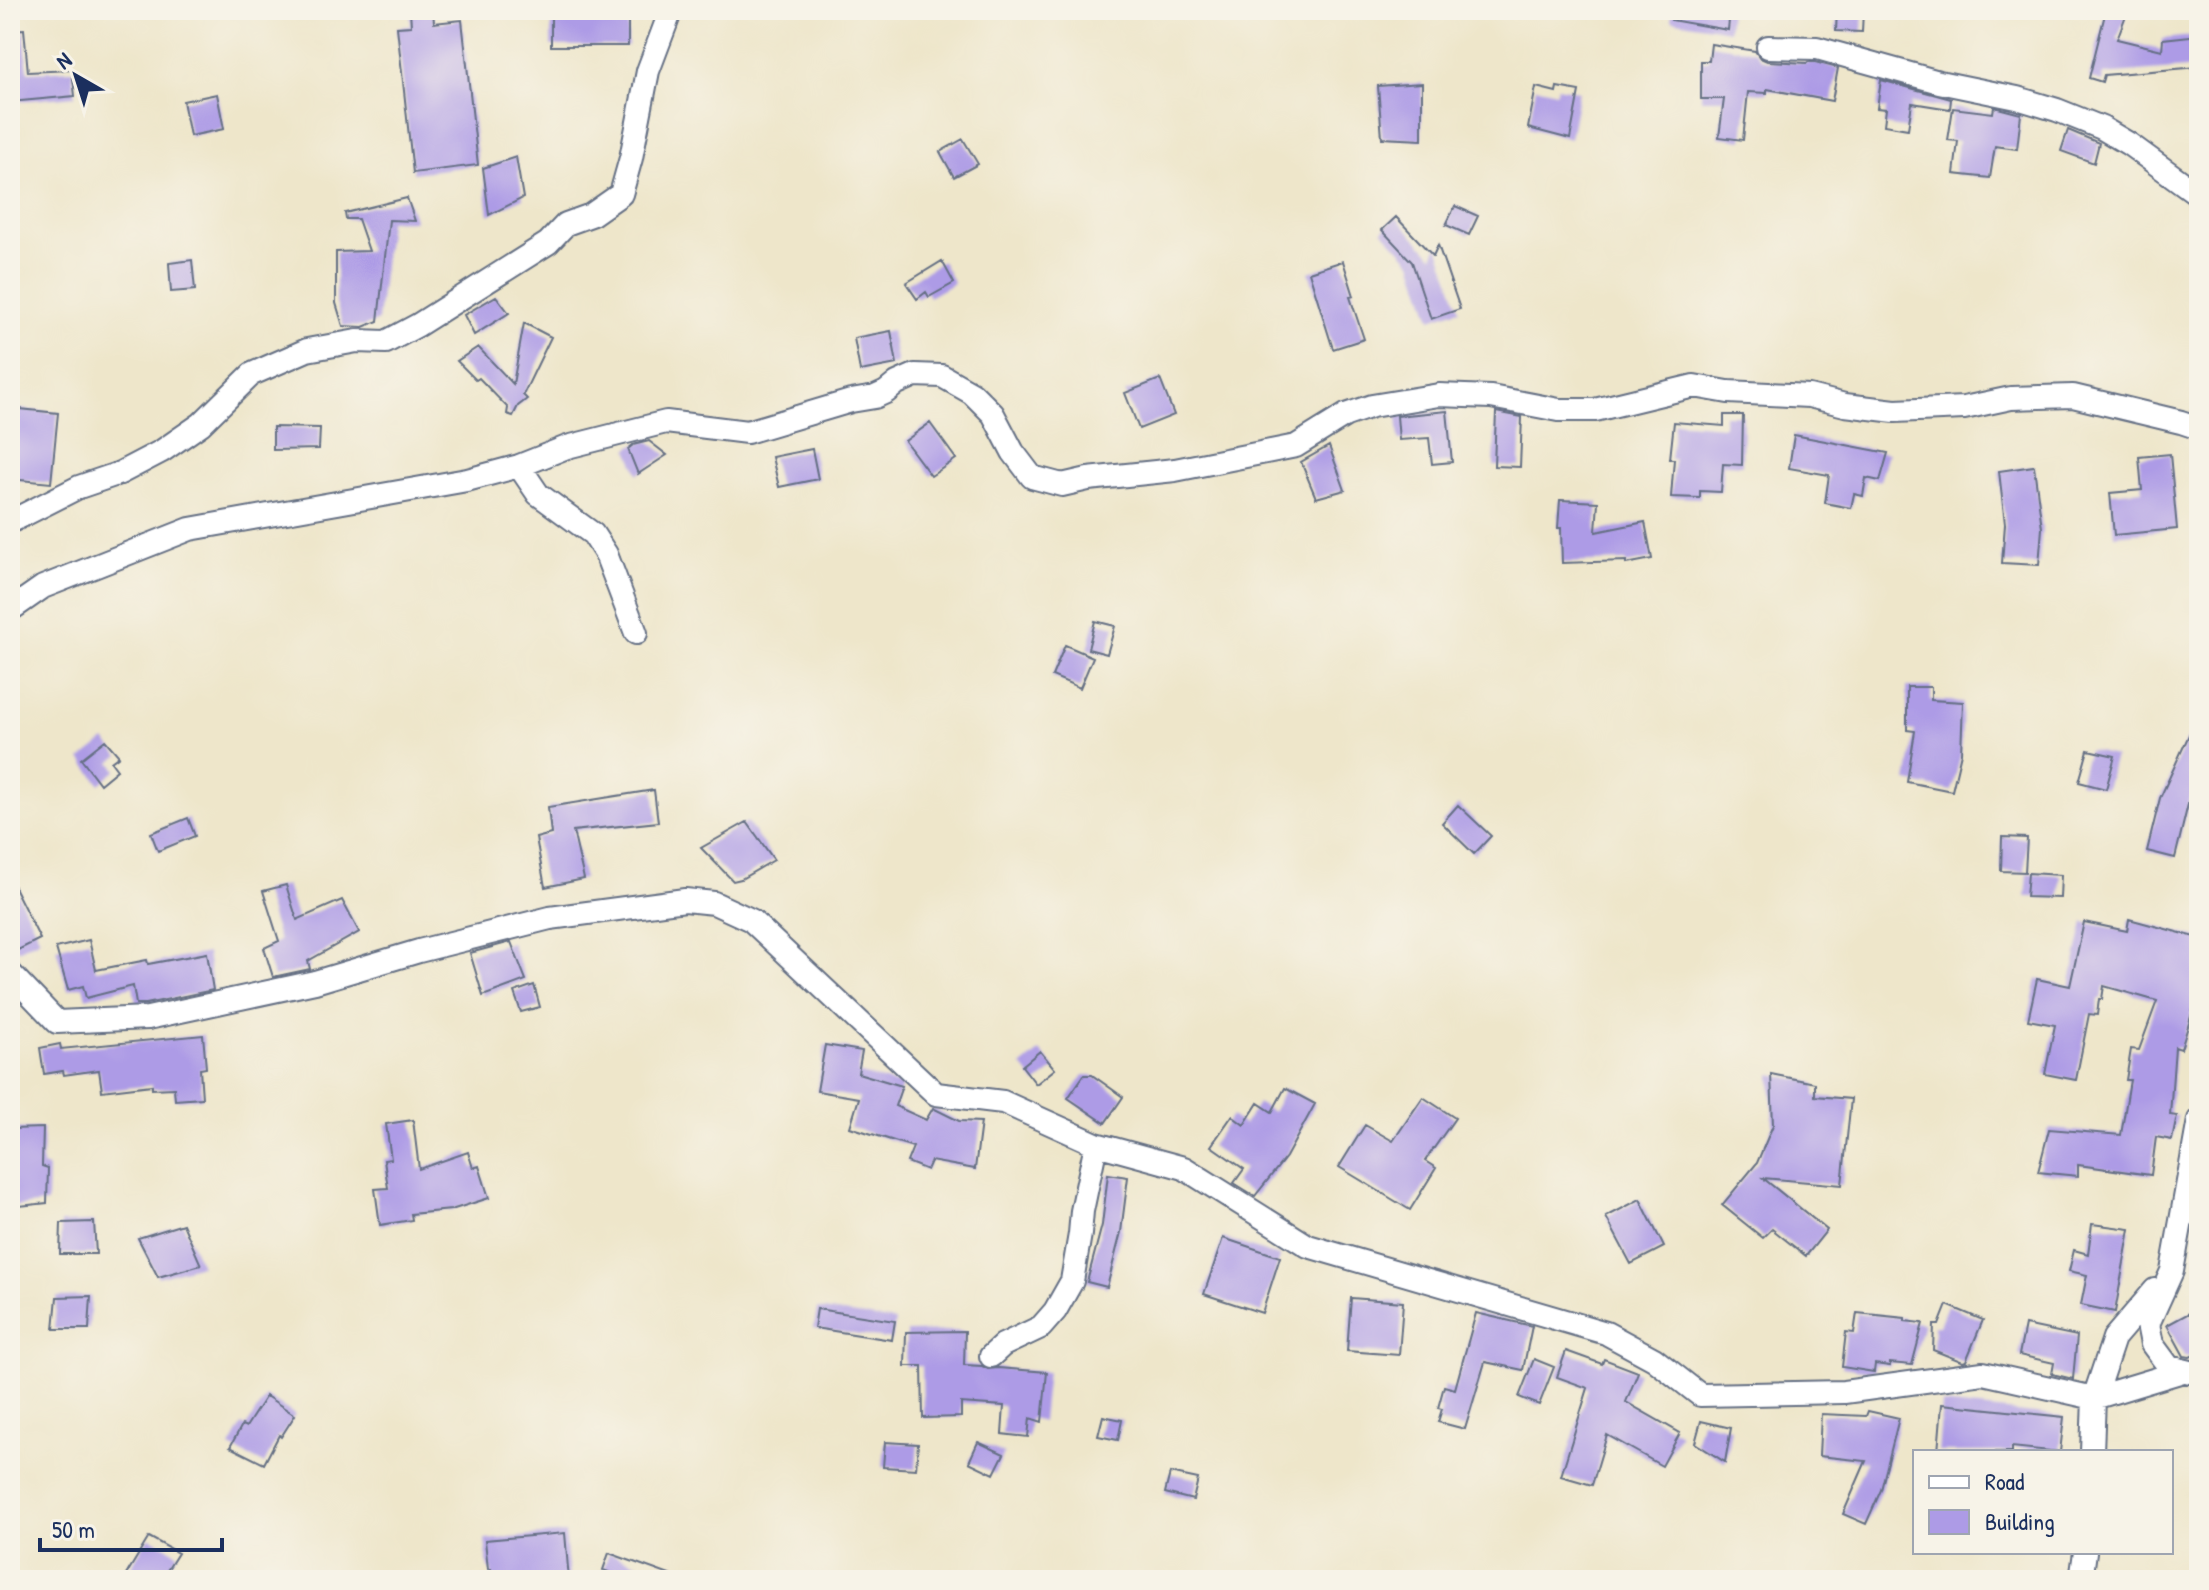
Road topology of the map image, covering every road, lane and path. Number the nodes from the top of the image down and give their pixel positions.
1 (671, 10) edge
2 (1768, 47) dead end
3 (2199, 195) edge
4 (2199, 428) edge
5 (519, 466) junction
6 (10, 522) edge
7 (10, 610) edge
8 (636, 633) dead end
9 (10, 973) edge
10 (2199, 1120) edge
11 (1096, 1144) junction
12 (2172, 1271) junction
13 (991, 1356) dead end
14 (2191, 1372) edge
15 (2094, 1398) junction
16 (2092, 1450) edge
17 (2085, 1554) edge
18 (2081, 1580) edge

1 - 6 street
2 - 3 street
4 - 5 street
5 - 7 street
5 - 8 street
9 - 11 street
10 - 12 street
11 - 13 street
11 - 15 street
12 - 14 street
12 - 15 street
14 - 15 street
15 - 16 street
17 - 18 street

